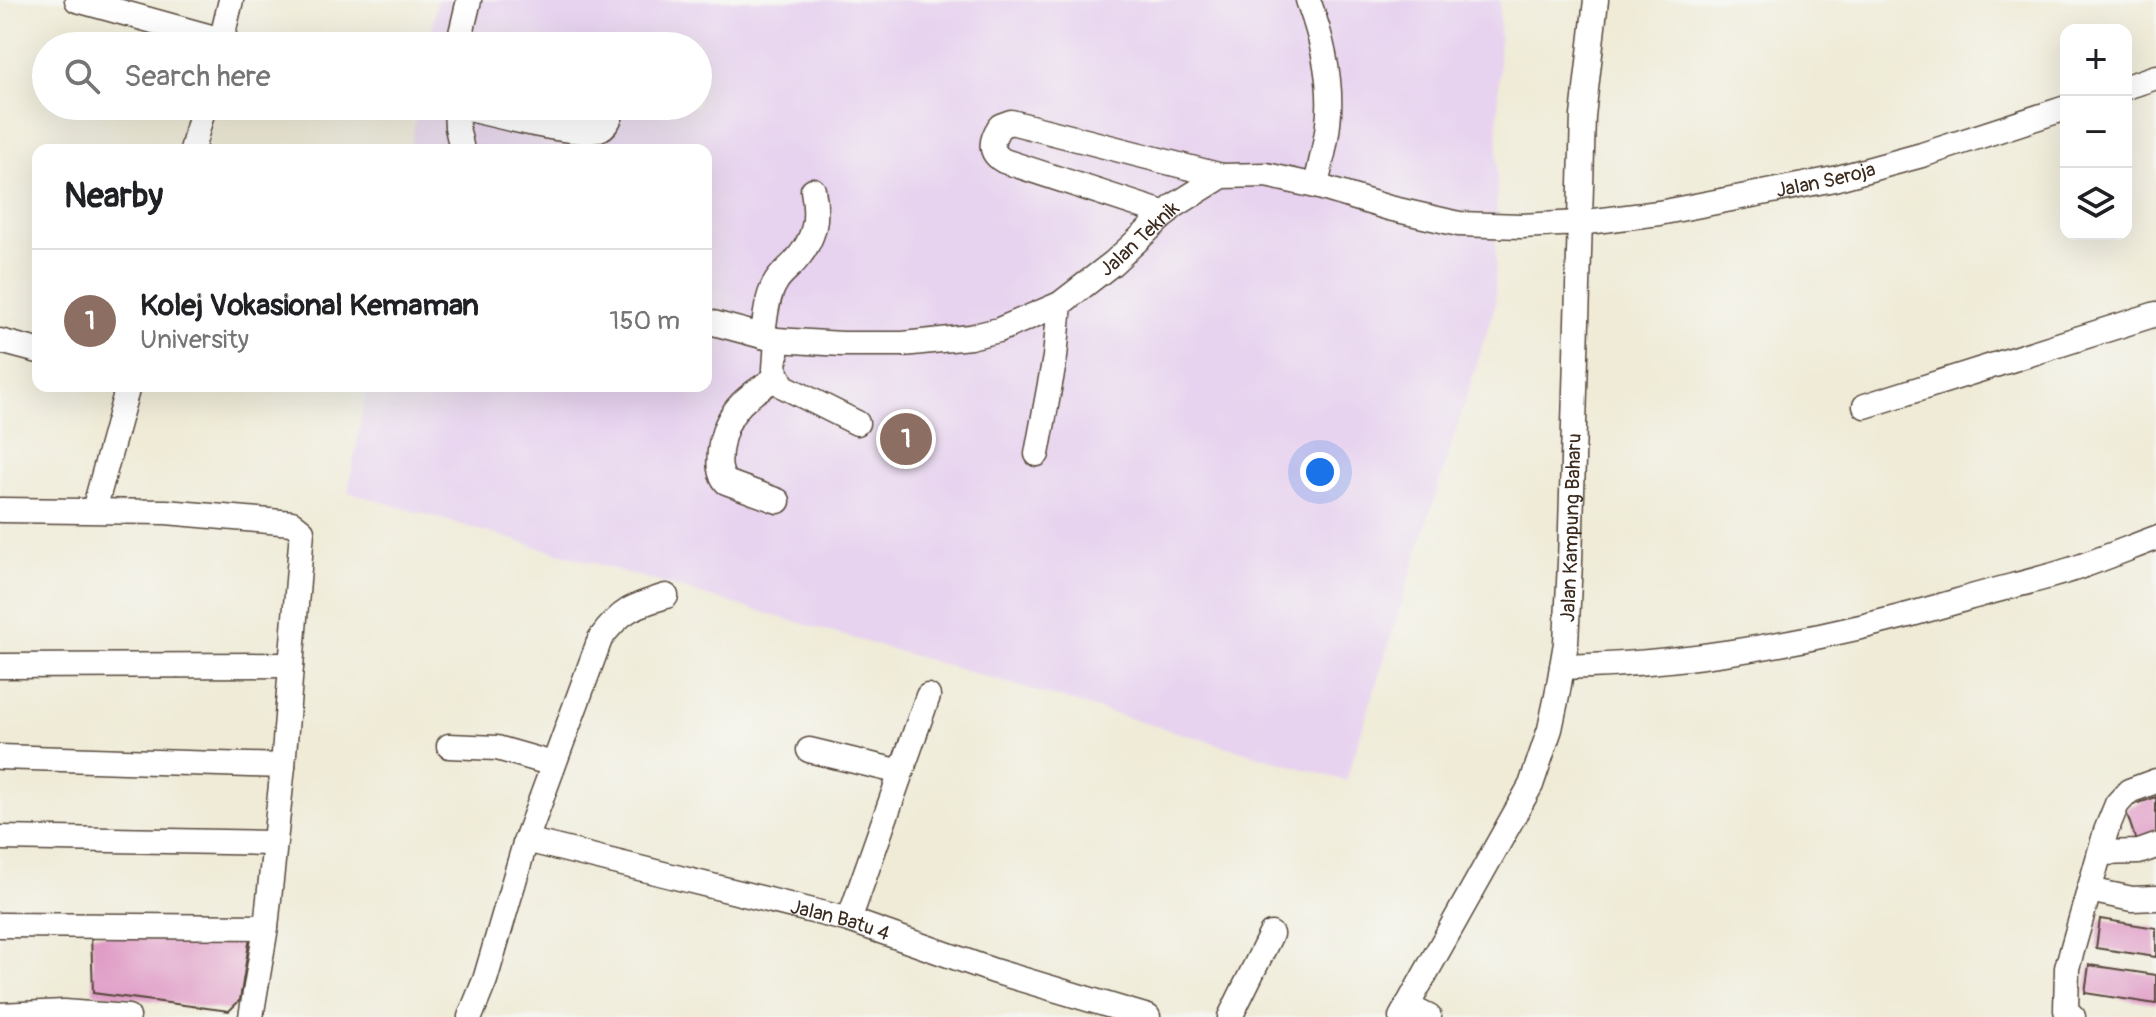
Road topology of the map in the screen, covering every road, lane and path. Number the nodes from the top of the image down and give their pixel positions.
1 (77, 0) edge
2 (231, 0) edge
3 (469, 0) edge
4 (1308, 0) edge
5 (1596, 0) edge
6 (184, 32) edge
7 (224, 32) edge
8 (461, 32) edge
9 (2156, 77) edge
10 (2132, 85) edge
11 (2060, 110) edge
12 (200, 120) edge
13 (457, 120) edge
14 (520, 120) edge
15 (607, 120) edge
16 (194, 144) edge
17 (461, 144) edge
18 (1222, 176) junction
19 (1316, 186) junction
20 (813, 190) dead end
21 (1166, 214) junction
22 (1579, 223) junction
23 (1060, 304) junction
24 (2156, 314) edge
25 (712, 323) edge
26 (770, 338) junction
27 (0, 341) edge
28 (32, 349) edge
29 (777, 377) junction
30 (126, 392) edge
31 (1865, 406) dead end
32 (857, 423) dead end
33 (1037, 454) dead end
34 (778, 501) dead end
35 (0, 510) edge
36 (94, 510) junction
37 (2156, 538) edge
38 (666, 596) dead end
39 (291, 665) junction
40 (0, 666) edge
41 (1562, 667) junction
42 (928, 696) dead end
43 (449, 746) dead end
44 (809, 750) dead end
45 (0, 757) edge
46 (553, 764) junction
47 (283, 766) junction
48 (901, 772) junction
49 (2156, 781) edge
50 (0, 838) edge
51 (526, 840) junction
52 (274, 843) junction
53 (2156, 846) edge
54 (2100, 853) junction
55 (2089, 890) junction
56 (2156, 898) edge
57 (849, 920) junction
58 (0, 925) edge
59 (266, 927) junction
60 (1271, 934) dead end
61 (1404, 1011) edge
62 (0, 1015) edge
63 (128, 1017) edge
64 (251, 1017) edge
65 (470, 1017) edge
66 (1148, 1017) edge
67 (1230, 1017) edge
68 (1429, 1017) edge
69 (2071, 1017) edge

1 - 6 street
2 - 7 street
3 - 8 street
4 - 19 street
5 - 22 street, Jalan Kampung Baharu
9 - 10 street
11 - 22 street, Jalan Seroja
12 - 16 street
13 - 17 street
14 - 15 street
18 - 19 street
18 - 21 street, Jalan Teknik
18 - 21 street
19 - 22 street
20 - 26 street
21 - 23 street, Jalan Teknik
22 - 41 street, Jalan Kampung Baharu
23 - 26 street, Jalan Teknik
23 - 33 street
24 - 31 street
25 - 26 street, Jalan Teknik
26 - 29 street
27 - 28 street
29 - 32 street
29 - 34 street
30 - 36 street
35 - 36 street
36 - 39 street
37 - 41 street
38 - 46 street
39 - 40 street
39 - 47 street
41 - 61 street, Jalan Kampung Baharu
42 - 48 street
43 - 46 street
44 - 48 street
45 - 47 street
46 - 51 street
47 - 52 street
48 - 57 street
49 - 54 street
50 - 52 street
51 - 57 street, Jalan Batu 4
51 - 65 street
52 - 59 street
53 - 54 street
54 - 55 street
55 - 56 street
55 - 69 street
57 - 66 street, Jalan Batu 4
58 - 59 street
59 - 64 street
60 - 67 street
61 - 68 street
62 - 63 street

